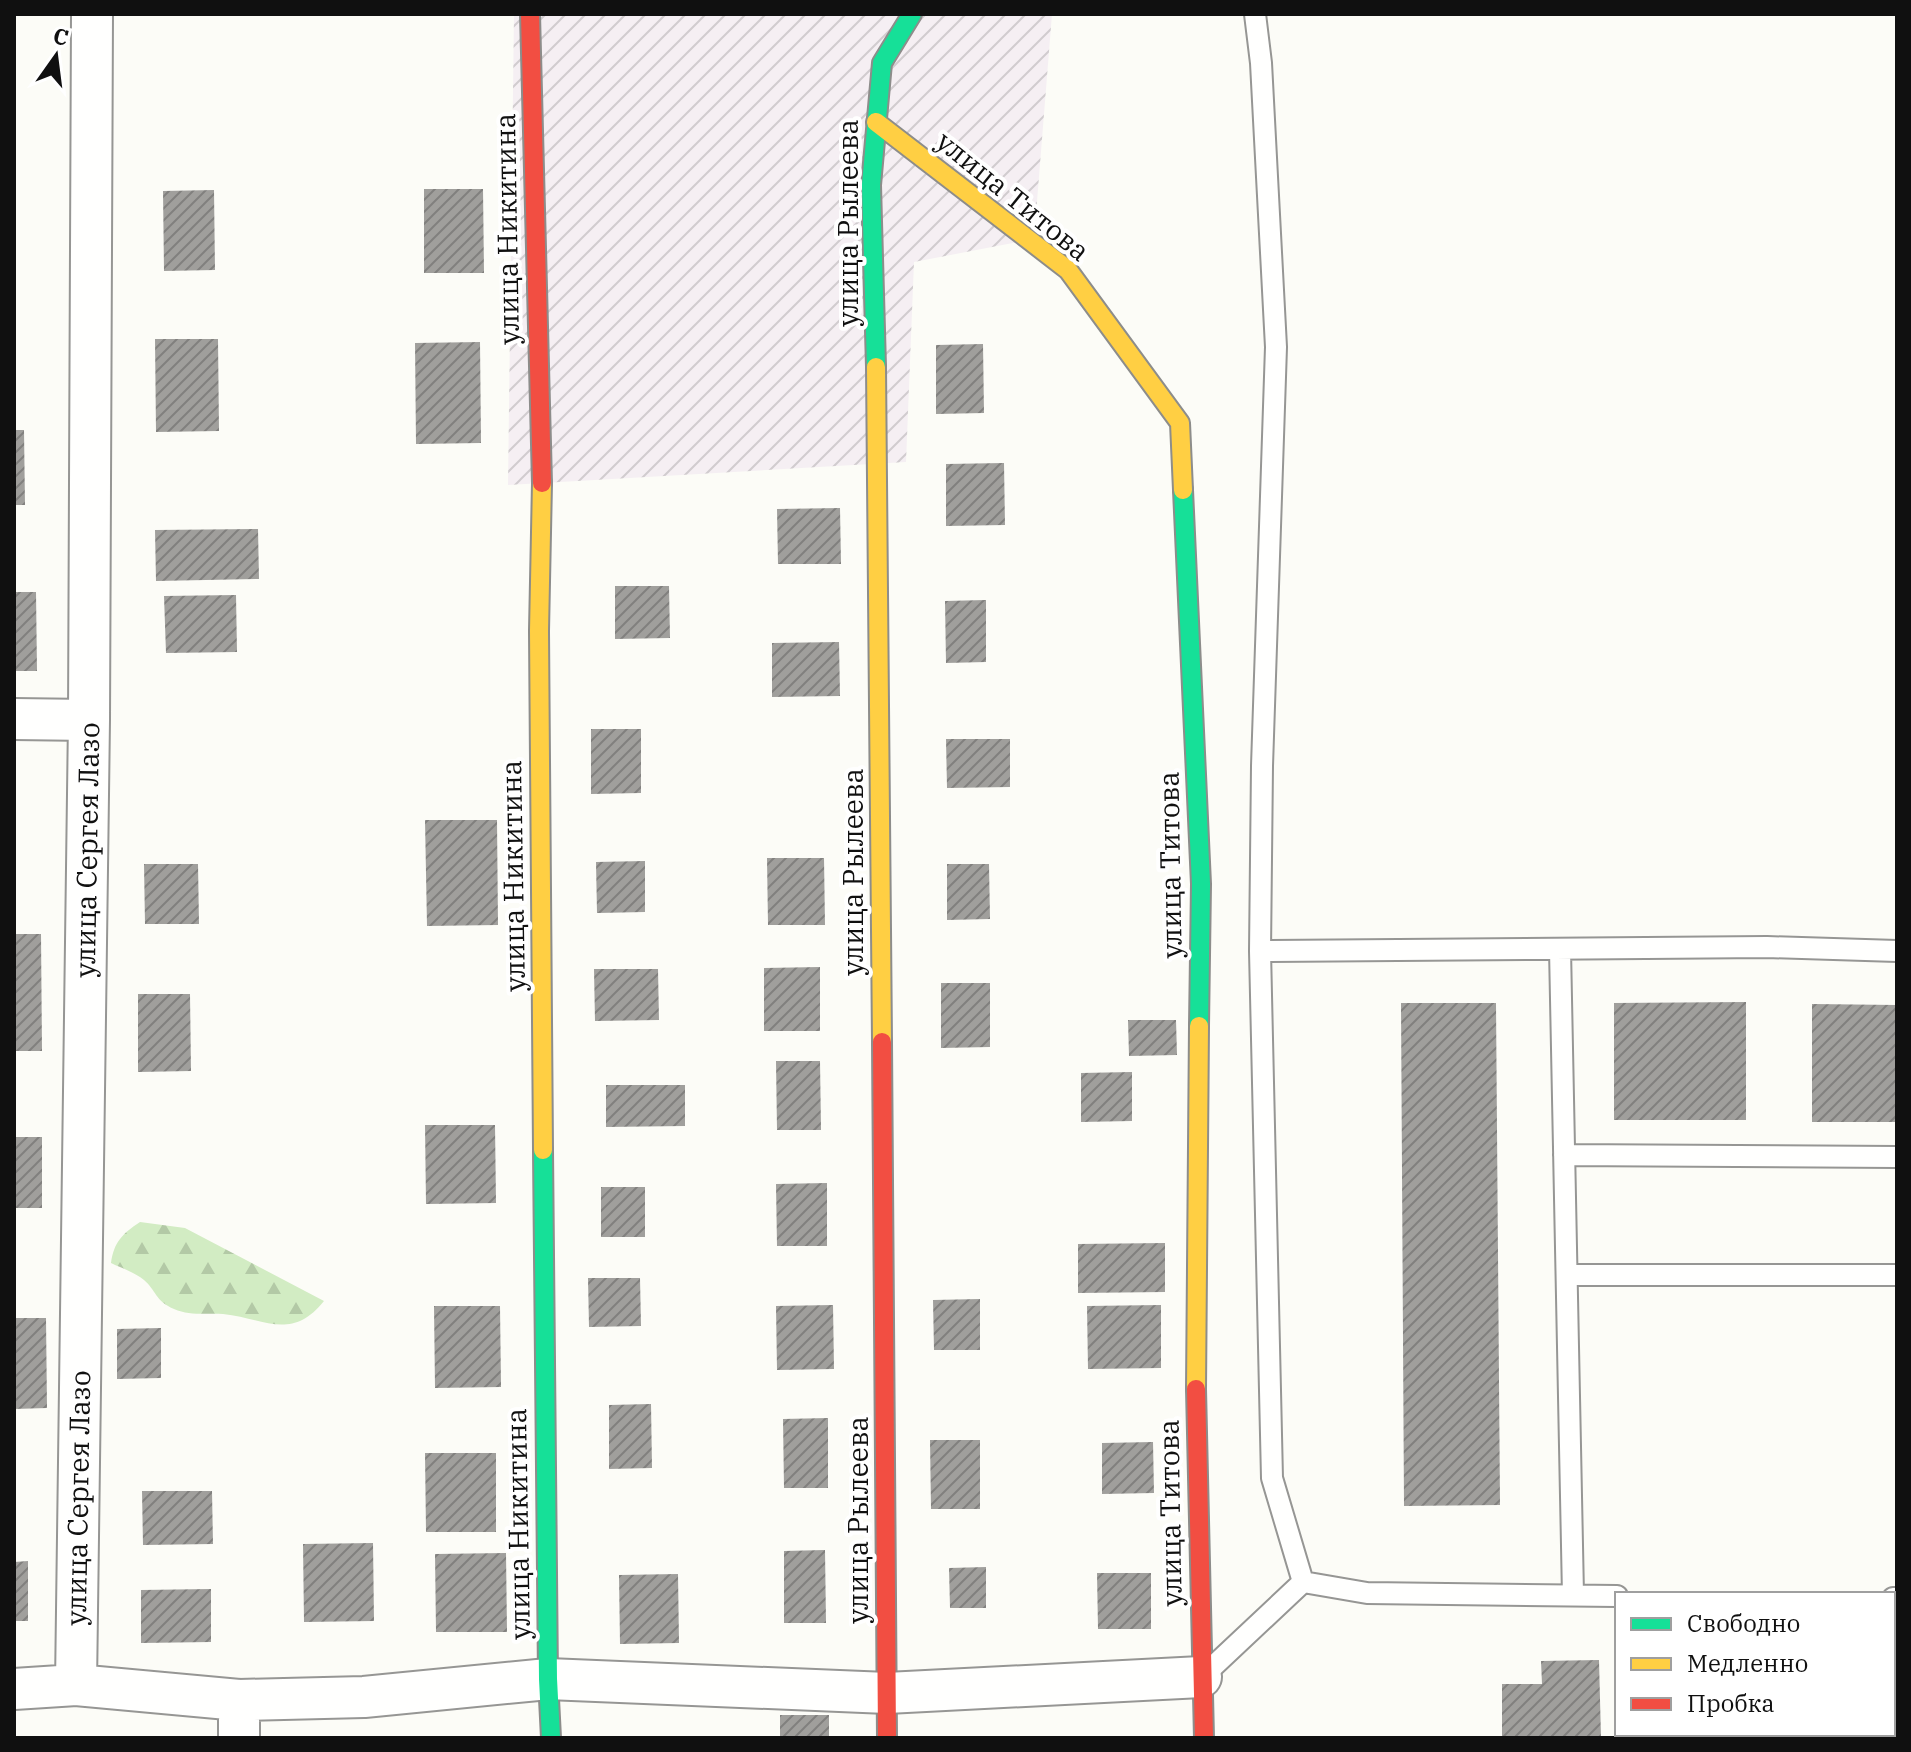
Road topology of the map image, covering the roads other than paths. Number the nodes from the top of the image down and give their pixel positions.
1 (92, 14) edge
2 (530, 14) edge
3 (912, 14) edge
4 (1255, 14) edge
5 (876, 122) junction
6 (14, 719) edge
7 (89, 720) junction
8 (1560, 949) junction
9 (1260, 951) junction
10 (1897, 951) edge
11 (1564, 1155) junction
12 (1897, 1157) edge
13 (1567, 1275) junction
14 (1897, 1275) edge
15 (1303, 1582) junction
16 (1573, 1595) junction
17 (1615, 1596) edge
18 (1201, 1677) junction
19 (548, 1679) junction
20 (76, 1685) junction
21 (14, 1689) edge
22 (887, 1693) junction
23 (239, 1719) edge
24 (551, 1738) edge
25 (887, 1738) edge
26 (1204, 1738) edge

1 - 7 street, улица Сергея Лазо
2 - 19 street, улица Никитина
3 - 5 street, улица Рылеева
4 - 9 lane
5 - 18 street, улица Титова
5 - 22 street, улица Рылеева
6 - 7 street
7 - 20 street, улица Сергея Лазо
8 - 9 lane
8 - 10 lane
8 - 11 lane
9 - 15 lane
11 - 12 lane
11 - 13 lane
13 - 14 lane
13 - 16 lane
15 - 16 lane
15 - 18 lane
16 - 17 lane
18 - 22 street
18 - 26 street, улица Титова
19 - 22 street
19 - 23 street
19 - 24 street, улица Никитина
20 - 21 street
20 - 23 street
22 - 25 street, улица Рылеева

